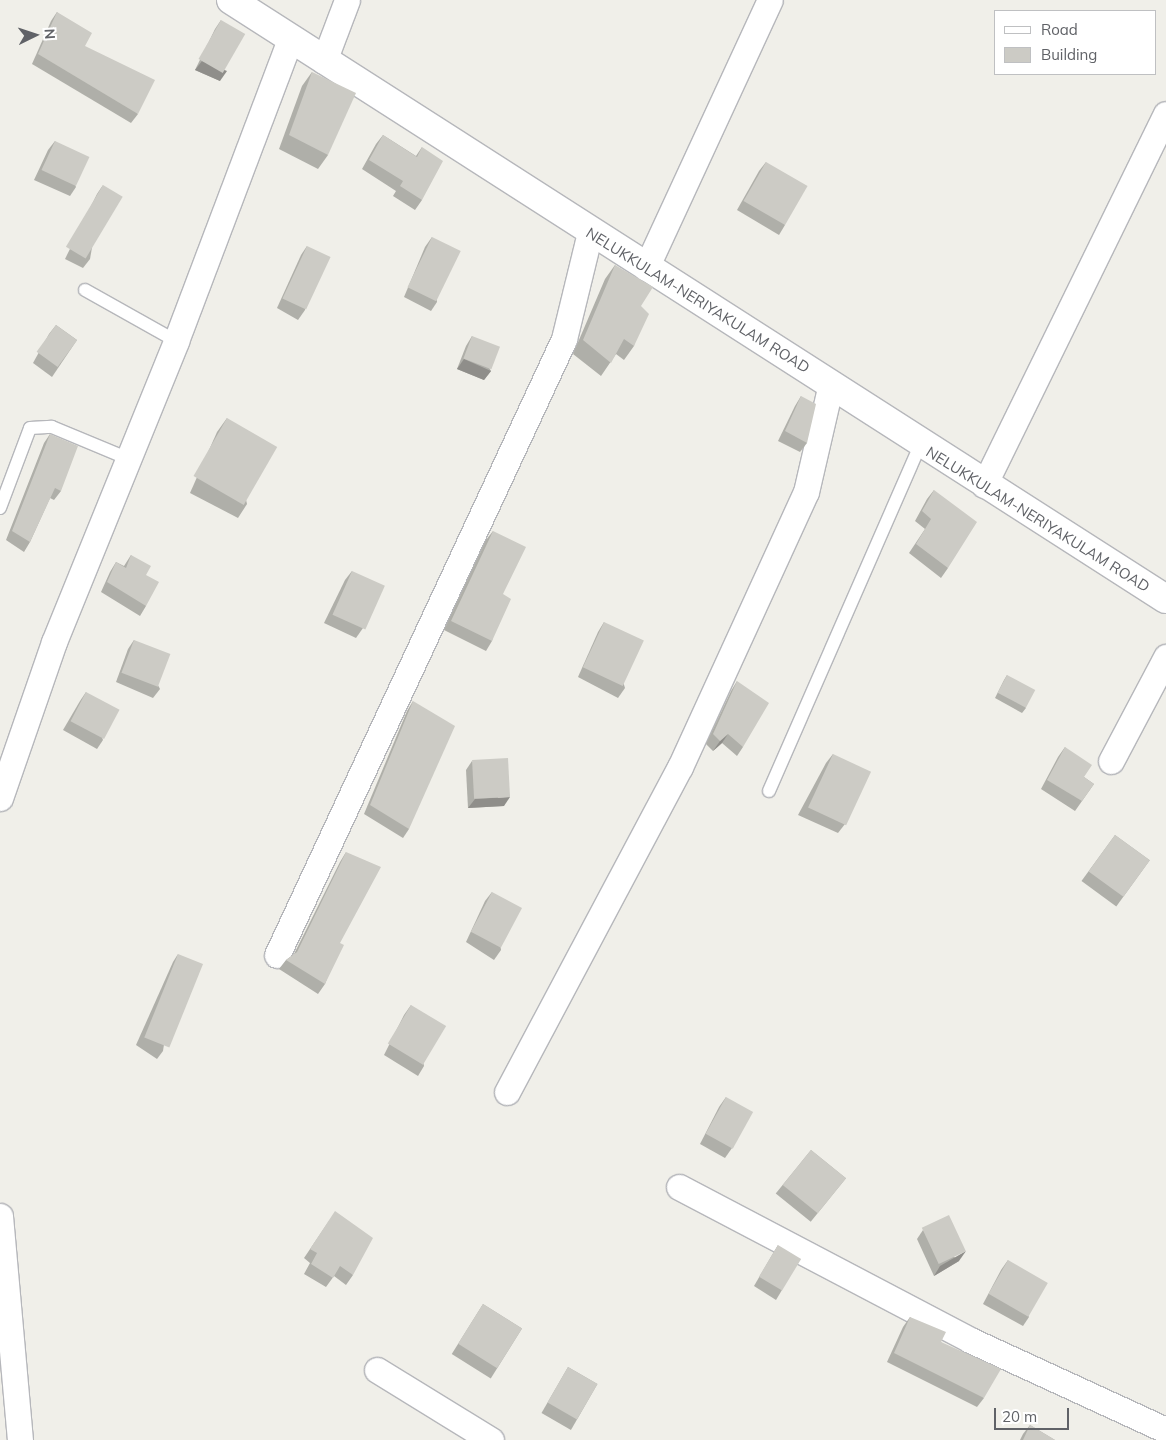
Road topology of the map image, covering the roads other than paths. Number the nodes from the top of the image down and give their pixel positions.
1 (230, 0) edge
2 (348, 0) edge
3 (770, 0) edge
4 (290, 40) junction
5 (324, 61) junction
6 (1166, 114) edge
7 (590, 232) junction
8 (646, 268) junction
9 (85, 290) dead end
10 (176, 341) junction
11 (831, 384) junction
12 (920, 445) junction
13 (129, 459) junction
14 (984, 485) junction
15 (0, 508) edge
16 (1166, 599) edge
17 (1166, 657) edge
18 (1111, 761) dead end
19 (769, 792) dead end
20 (0, 798) edge
21 (277, 955) dead end
22 (507, 1092) dead end
23 (679, 1187) dead end
24 (0, 1216) edge
25 (377, 1370) dead end
26 (1166, 1430) edge
27 (20, 1440) edge
28 (491, 1440) edge

1 - 4 main road, NELUKKULAM-NERIYAKULAM ROAD
2 - 5 street
3 - 8 street
4 - 5 main road, NELUKKULAM-NERIYAKULAM ROAD
4 - 10 street
5 - 7 main road, NELUKKULAM-NERIYAKULAM ROAD
6 - 14 street
7 - 8 main road, NELUKKULAM-NERIYAKULAM ROAD
7 - 21 street
8 - 11 main road, NELUKKULAM-NERIYAKULAM ROAD
9 - 10 lane
10 - 13 street
11 - 12 main road, NELUKKULAM-NERIYAKULAM ROAD
11 - 22 street
12 - 14 main road, NELUKKULAM-NERIYAKULAM ROAD
12 - 19 lane
13 - 15 lane
13 - 20 street
14 - 16 main road, NELUKKULAM-NERIYAKULAM ROAD
17 - 18 street
23 - 26 street
24 - 27 street
25 - 28 street

